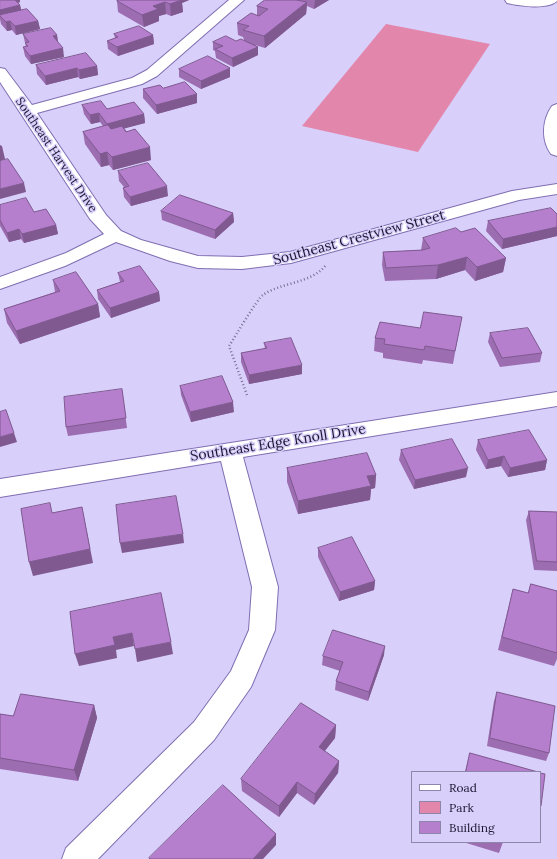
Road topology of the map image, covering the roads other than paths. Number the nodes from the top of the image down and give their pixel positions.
1 (237, 0) edge
2 (512, 0) edge
3 (552, 3) edge
4 (0, 72) edge
5 (557, 109) edge
6 (28, 110) junction
7 (557, 151) edge
8 (557, 189) edge
9 (115, 235) junction
10 (0, 283) edge
11 (557, 399) edge
12 (230, 450) junction
13 (0, 488) edge
14 (77, 859) edge

1 - 6 street
2 - 3 street
4 - 6 street, Southeast Harvest Drive
5 - 7 street
6 - 9 street, Southeast Harvest Drive
8 - 9 street, Southeast Crestview Street
9 - 10 street
11 - 12 street, Southeast Edge Knoll Drive
12 - 13 street, Southeast Edge Knoll Drive
12 - 14 street

